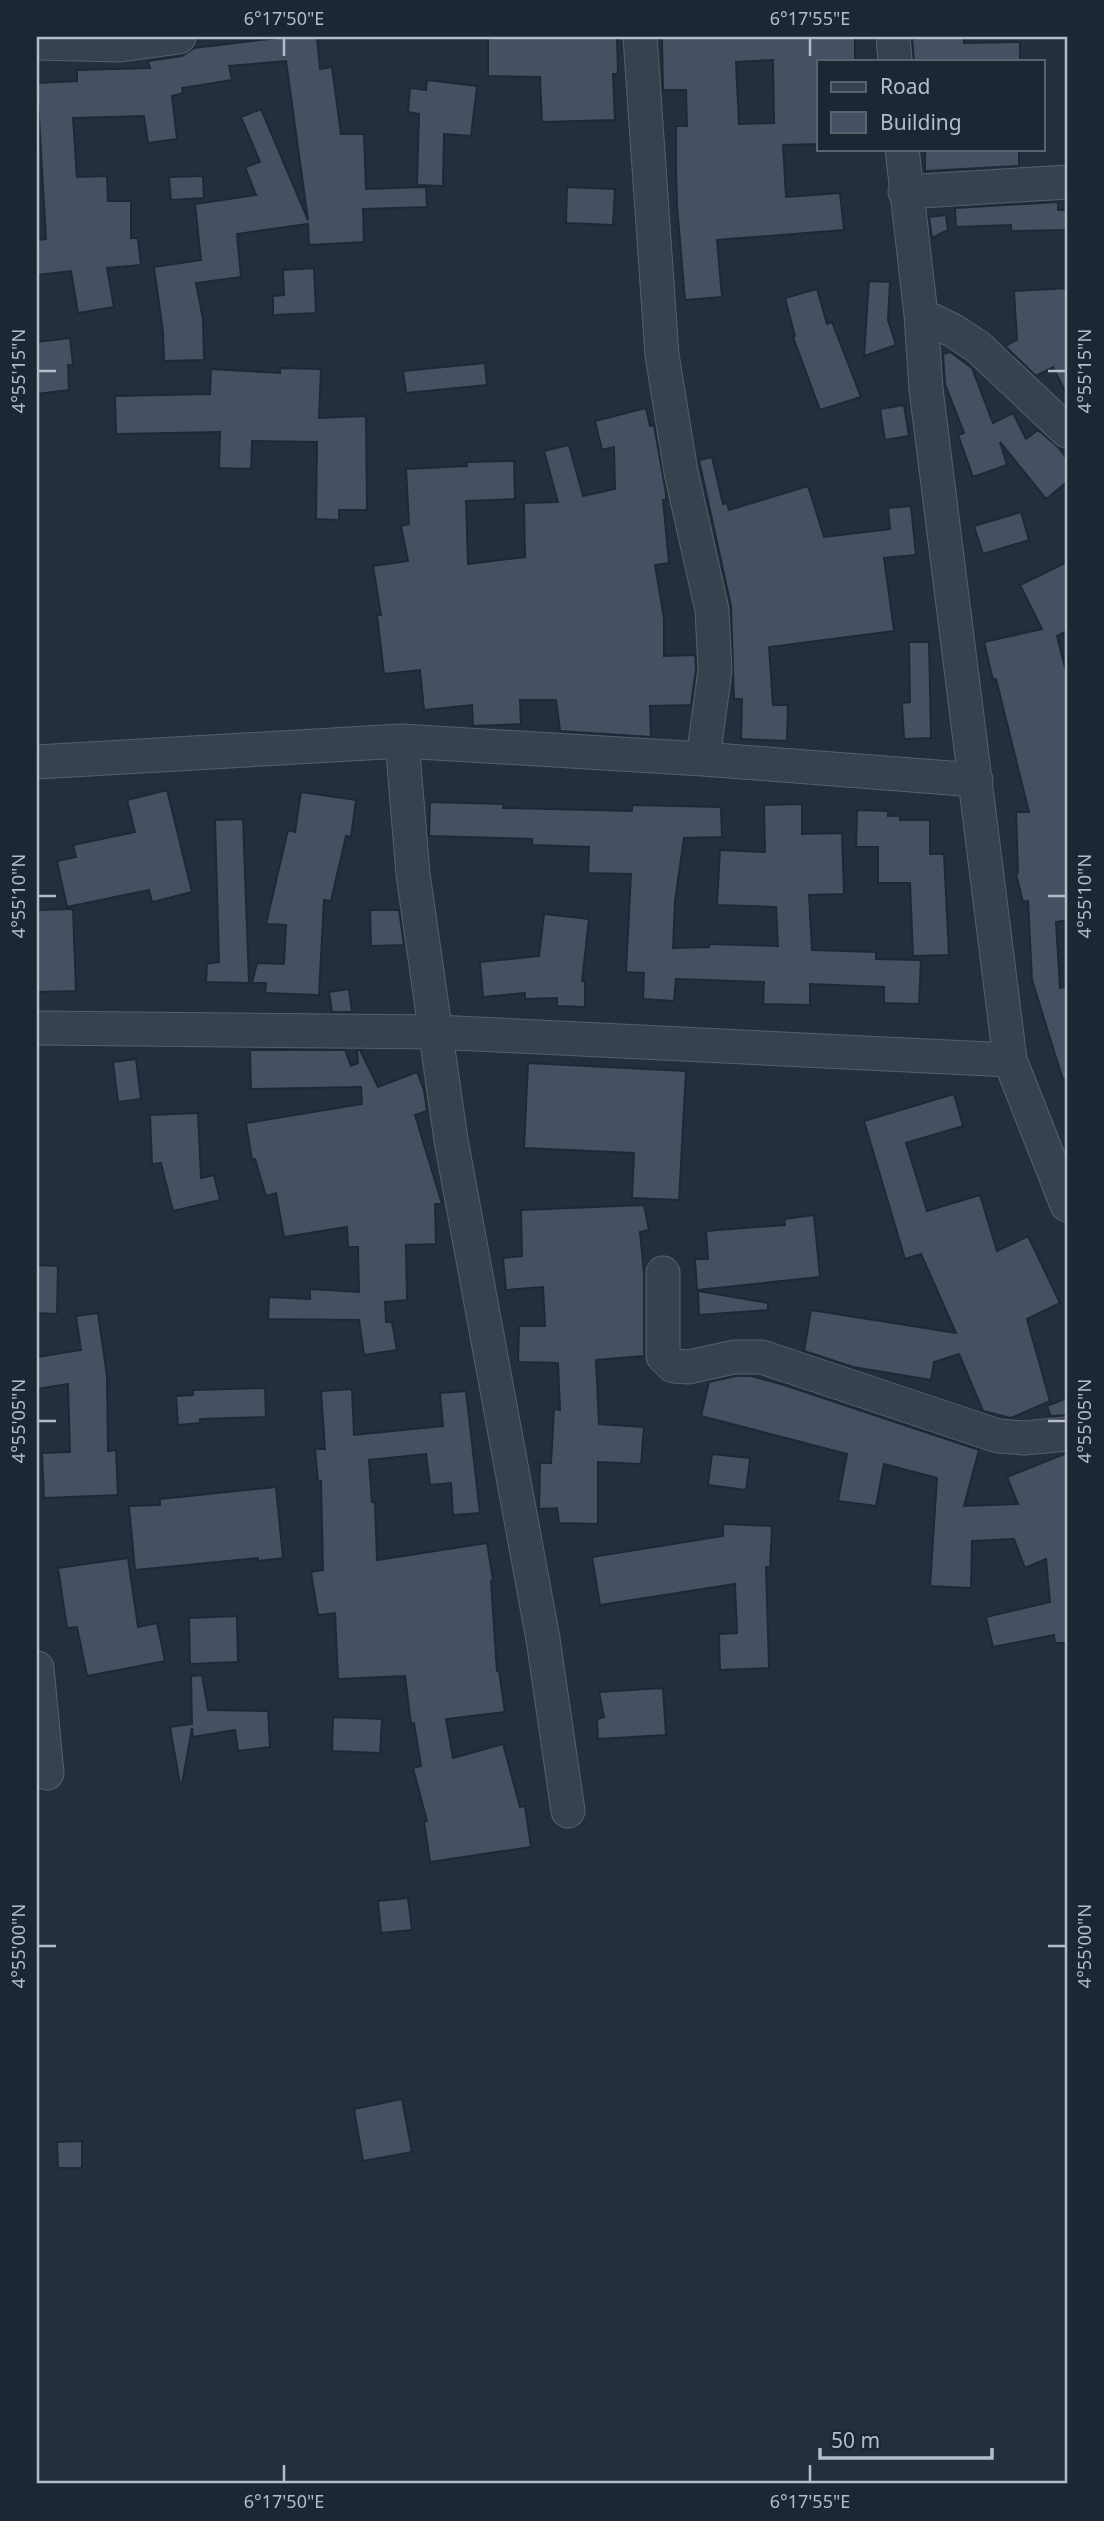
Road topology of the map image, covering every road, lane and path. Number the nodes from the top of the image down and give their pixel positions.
1 (179, 37) edge
2 (640, 37) edge
3 (893, 37) edge
4 (37, 43) edge
5 (895, 60) edge
6 (902, 150) edge
7 (1067, 182) edge
8 (905, 192) junction
9 (921, 315) junction
10 (1067, 431) edge
11 (402, 741) junction
12 (703, 759) junction
13 (37, 762) edge
14 (976, 780) junction
15 (37, 1028) edge
16 (436, 1032) junction
17 (1010, 1060) junction
18 (1067, 1205) edge
19 (663, 1273) dead end
20 (1067, 1434) edge
21 (37, 1668) edge
22 (47, 1773) dead end
23 (568, 1811) dead end

1 - 4 street
2 - 12 street
3 - 5 street
6 - 8 street
7 - 8 street
8 - 9 street
9 - 10 street
9 - 14 street
11 - 12 street
11 - 13 street
11 - 16 street
12 - 14 street
14 - 17 street
15 - 16 street
16 - 17 street
16 - 23 street
17 - 18 street
19 - 20 street
21 - 22 street

